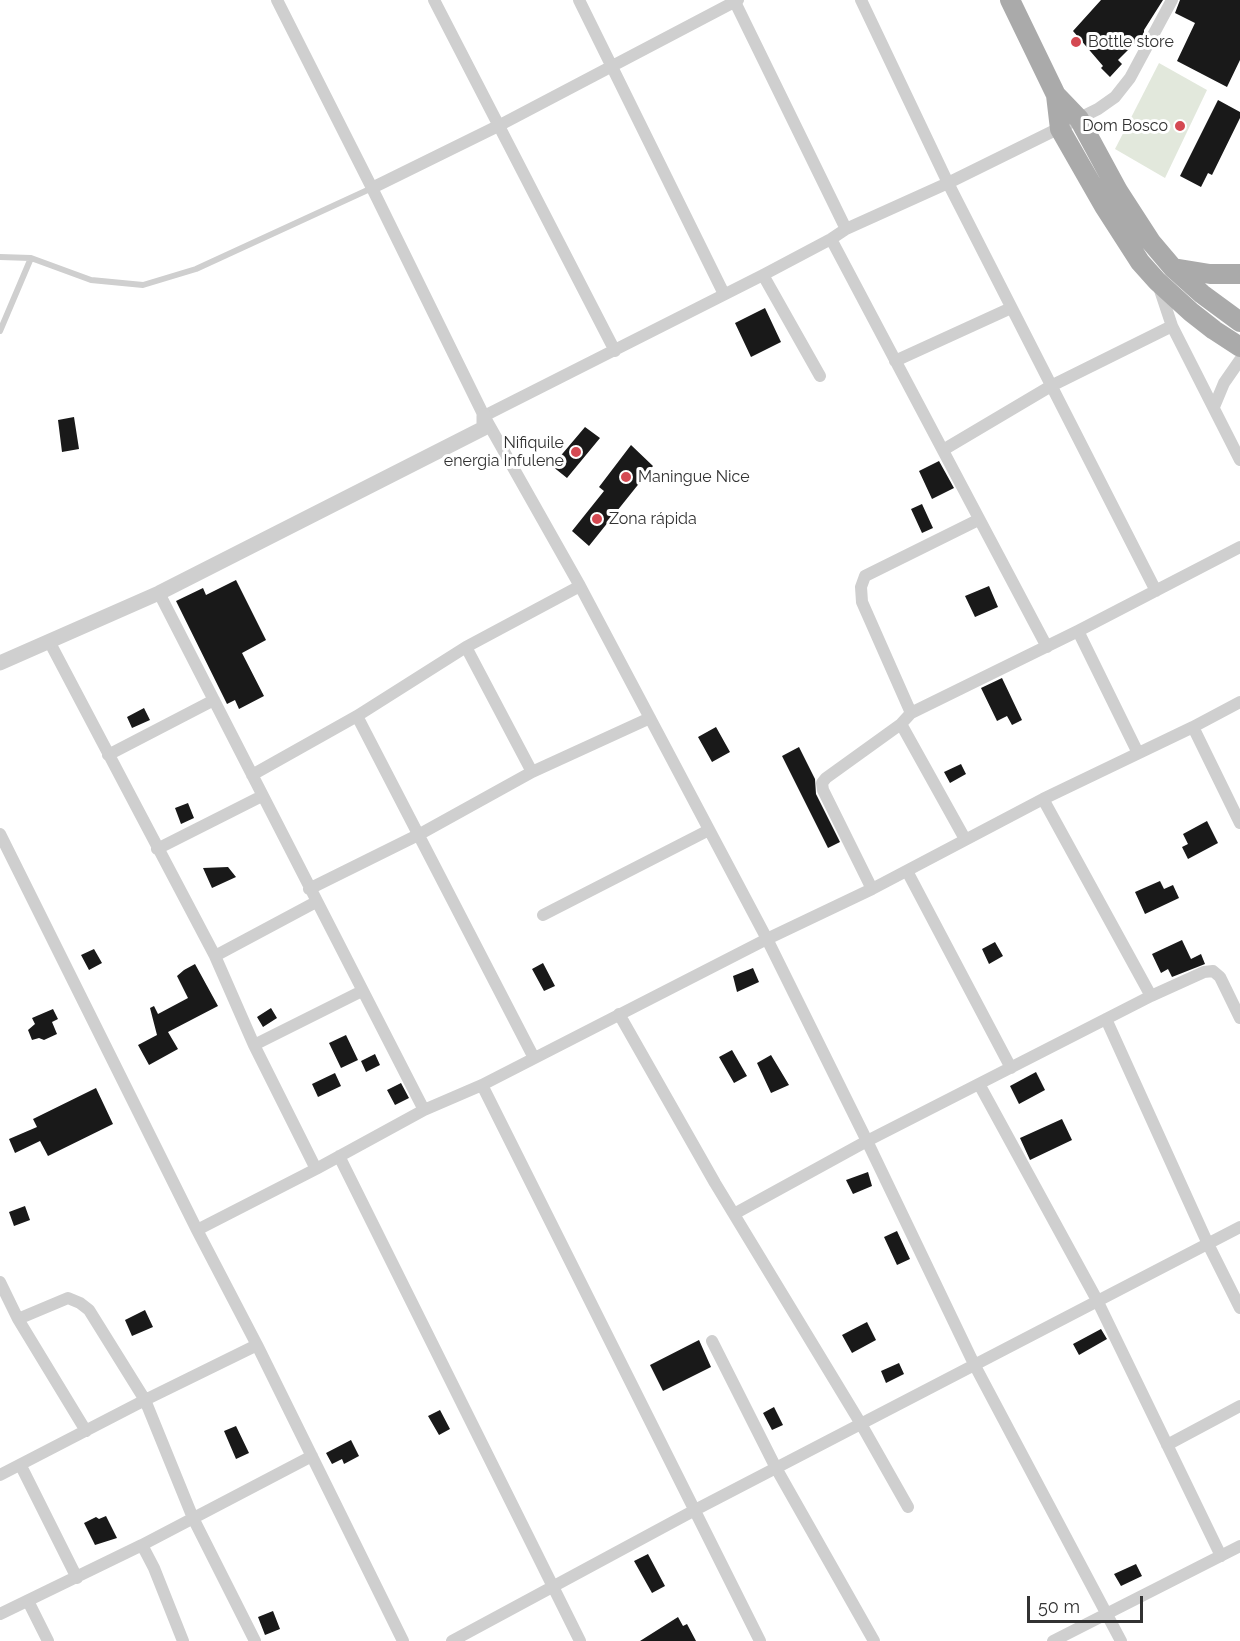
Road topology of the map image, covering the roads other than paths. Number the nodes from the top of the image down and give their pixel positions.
1 (277, 0) edge
2 (434, 0) edge
3 (579, 0) edge
4 (736, 0) edge
5 (861, 0) edge
6 (1010, 0) edge
7 (1172, 0) edge
8 (612, 65) junction
9 (1056, 95) junction
10 (1079, 119) junction
11 (500, 125) junction
12 (1060, 129) junction
13 (948, 183) junction
14 (372, 188) junction
15 (846, 229) junction
16 (831, 239) junction
17 (0, 257) edge
18 (31, 258) junction
19 (1173, 268) junction
20 (1240, 274) edge
21 (763, 275) junction
22 (1157, 281) junction
23 (724, 294) junction
24 (1011, 308) junction
25 (1240, 322) edge
26 (1172, 326) junction
27 (0, 331) edge
28 (1240, 347) edge
29 (615, 351) junction
30 (1240, 360) edge
31 (895, 361) junction
32 (820, 376) dead end
33 (1051, 386) junction
34 (1214, 406) junction
35 (484, 416) junction
36 (943, 450) junction
37 (1240, 460) edge
38 (978, 520) junction
39 (1240, 547) edge
40 (580, 586) junction
41 (1156, 591) junction
42 (159, 593) junction
43 (1078, 631) junction
44 (49, 641) junction
45 (466, 647) junction
46 (1047, 647) junction
47 (0, 663) edge
48 (214, 700) junction
49 (1240, 702) edge
50 (911, 713) junction
51 (357, 716) junction
52 (650, 718) junction
53 (901, 724) junction
54 (1192, 728) junction
55 (1138, 753) junction
56 (108, 755) junction
57 (532, 772) junction
58 (252, 775) junction
59 (262, 796) junction
60 (1043, 799) junction
61 (1240, 823) edge
62 (709, 830) junction
63 (0, 834) edge
64 (420, 834) junction
65 (965, 840) junction
66 (157, 849) junction
67 (907, 871) junction
68 (309, 889) junction
69 (872, 889) junction
70 (316, 902) junction
71 (543, 915) dead end
72 (766, 939) junction
73 (215, 956) junction
74 (362, 991) junction
75 (1151, 996) junction
76 (619, 1014) junction
77 (1240, 1018) edge
78 (1106, 1019) junction
79 (254, 1045) junction
80 (534, 1058) junction
81 (1011, 1068) junction
82 (979, 1084) junction
83 (482, 1085) junction
84 (424, 1110) junction
85 (867, 1141) junction
86 (339, 1156) junction
87 (316, 1169) junction
88 (734, 1214) junction
89 (1240, 1227) edge
90 (196, 1230) junction
91 (1208, 1244) junction
92 (0, 1282) edge
93 (1097, 1300) junction
94 (1240, 1308) edge
95 (18, 1319) junction
96 (712, 1341) dead end
97 (257, 1345) junction
98 (974, 1364) junction
99 (145, 1400) junction
100 (1240, 1406) edge
101 (861, 1424) junction
102 (86, 1431) junction
103 (1167, 1445) junction
104 (312, 1456) junction
105 (21, 1466) junction
106 (776, 1468) junction
107 (0, 1475) edge
108 (908, 1507) dead end
109 (694, 1510) junction
110 (193, 1518) junction
111 (142, 1545) junction
112 (1240, 1546) edge
113 (1221, 1556) junction
114 (77, 1578) junction
115 (552, 1588) junction
116 (28, 1601) junction
117 (0, 1614) edge
118 (1107, 1614) junction
119 (252, 1640) edge
120 (871, 1640) edge
121 (48, 1641) edge
122 (183, 1641) edge
123 (403, 1641) edge
124 (452, 1641) edge
125 (580, 1641) edge
126 (760, 1641) edge
127 (1053, 1641) edge
128 (1121, 1641) edge

1 - 14 street
2 - 11 street
3 - 8 street
4 - 8 street
4 - 15 street
5 - 13 street
6 - 9 main road
7 - 10 street
8 - 11 street
8 - 23 street
9 - 10 main road
9 - 12 main road
10 - 12 street
10 - 19 main road
11 - 14 street
11 - 29 street
12 - 13 street
12 - 22 main road
13 - 15 street
13 - 24 street
14 - 18 lane
14 - 35 street
15 - 16 street
16 - 21 street
16 - 31 street
17 - 18 lane
18 - 27 lane
19 - 20 main road
19 - 25 main road
21 - 23 street
21 - 32 street
22 - 26 street
22 - 28 main road
23 - 29 street
24 - 31 street
24 - 33 street
26 - 33 street
26 - 34 street
29 - 35 street
30 - 34 street
31 - 36 street
33 - 36 street
33 - 41 street
34 - 37 street
35 - 40 street
35 - 42 street
36 - 38 street
38 - 46 street
38 - 50 street
39 - 41 street
40 - 45 street
40 - 52 street
41 - 43 street
42 - 44 street
42 - 48 street
43 - 46 street
43 - 55 street
44 - 47 street
44 - 56 street
45 - 51 street
45 - 57 street
46 - 50 street
48 - 56 street
48 - 58 street
49 - 54 street
50 - 53 street
51 - 58 street
51 - 64 street
52 - 57 street
52 - 62 street
53 - 65 street
53 - 69 street
54 - 55 street
54 - 61 street
55 - 60 street
56 - 66 street
57 - 64 street
58 - 59 street
59 - 66 street
59 - 68 street
60 - 65 street
60 - 75 street
62 - 71 street
62 - 72 street
63 - 90 street
64 - 68 street
64 - 80 street
65 - 67 street
66 - 73 street
67 - 69 street
67 - 81 street
68 - 70 street
69 - 72 street
70 - 73 street
70 - 74 street
72 - 76 street
72 - 85 street
73 - 79 street
74 - 79 street
74 - 84 street
75 - 77 street
75 - 78 street
76 - 80 street
76 - 88 street
78 - 81 street
78 - 91 street
79 - 87 street
80 - 83 street
81 - 82 street
82 - 85 street
82 - 93 street
83 - 84 street
83 - 109 street
84 - 86 street
85 - 88 street
85 - 98 street
86 - 87 street
86 - 115 street
87 - 90 street
88 - 101 street
89 - 91 street
90 - 97 street
91 - 93 street
91 - 94 street
92 - 95 street
93 - 98 street
93 - 103 street
95 - 99 street
95 - 102 street
96 - 106 street
97 - 99 street
97 - 104 street
98 - 101 street
98 - 118 street
99 - 102 street
99 - 110 street
100 - 103 street
101 - 106 street
101 - 108 street
102 - 105 street
103 - 113 street
104 - 110 street
104 - 123 street
105 - 107 street
105 - 114 street
106 - 109 street
106 - 120 street
109 - 115 street
109 - 126 street
110 - 111 street
110 - 119 street
111 - 114 street
111 - 122 street
112 - 113 street
113 - 118 street
114 - 116 street
115 - 124 street
115 - 125 street
116 - 117 street
116 - 121 street
118 - 127 street
118 - 128 street

